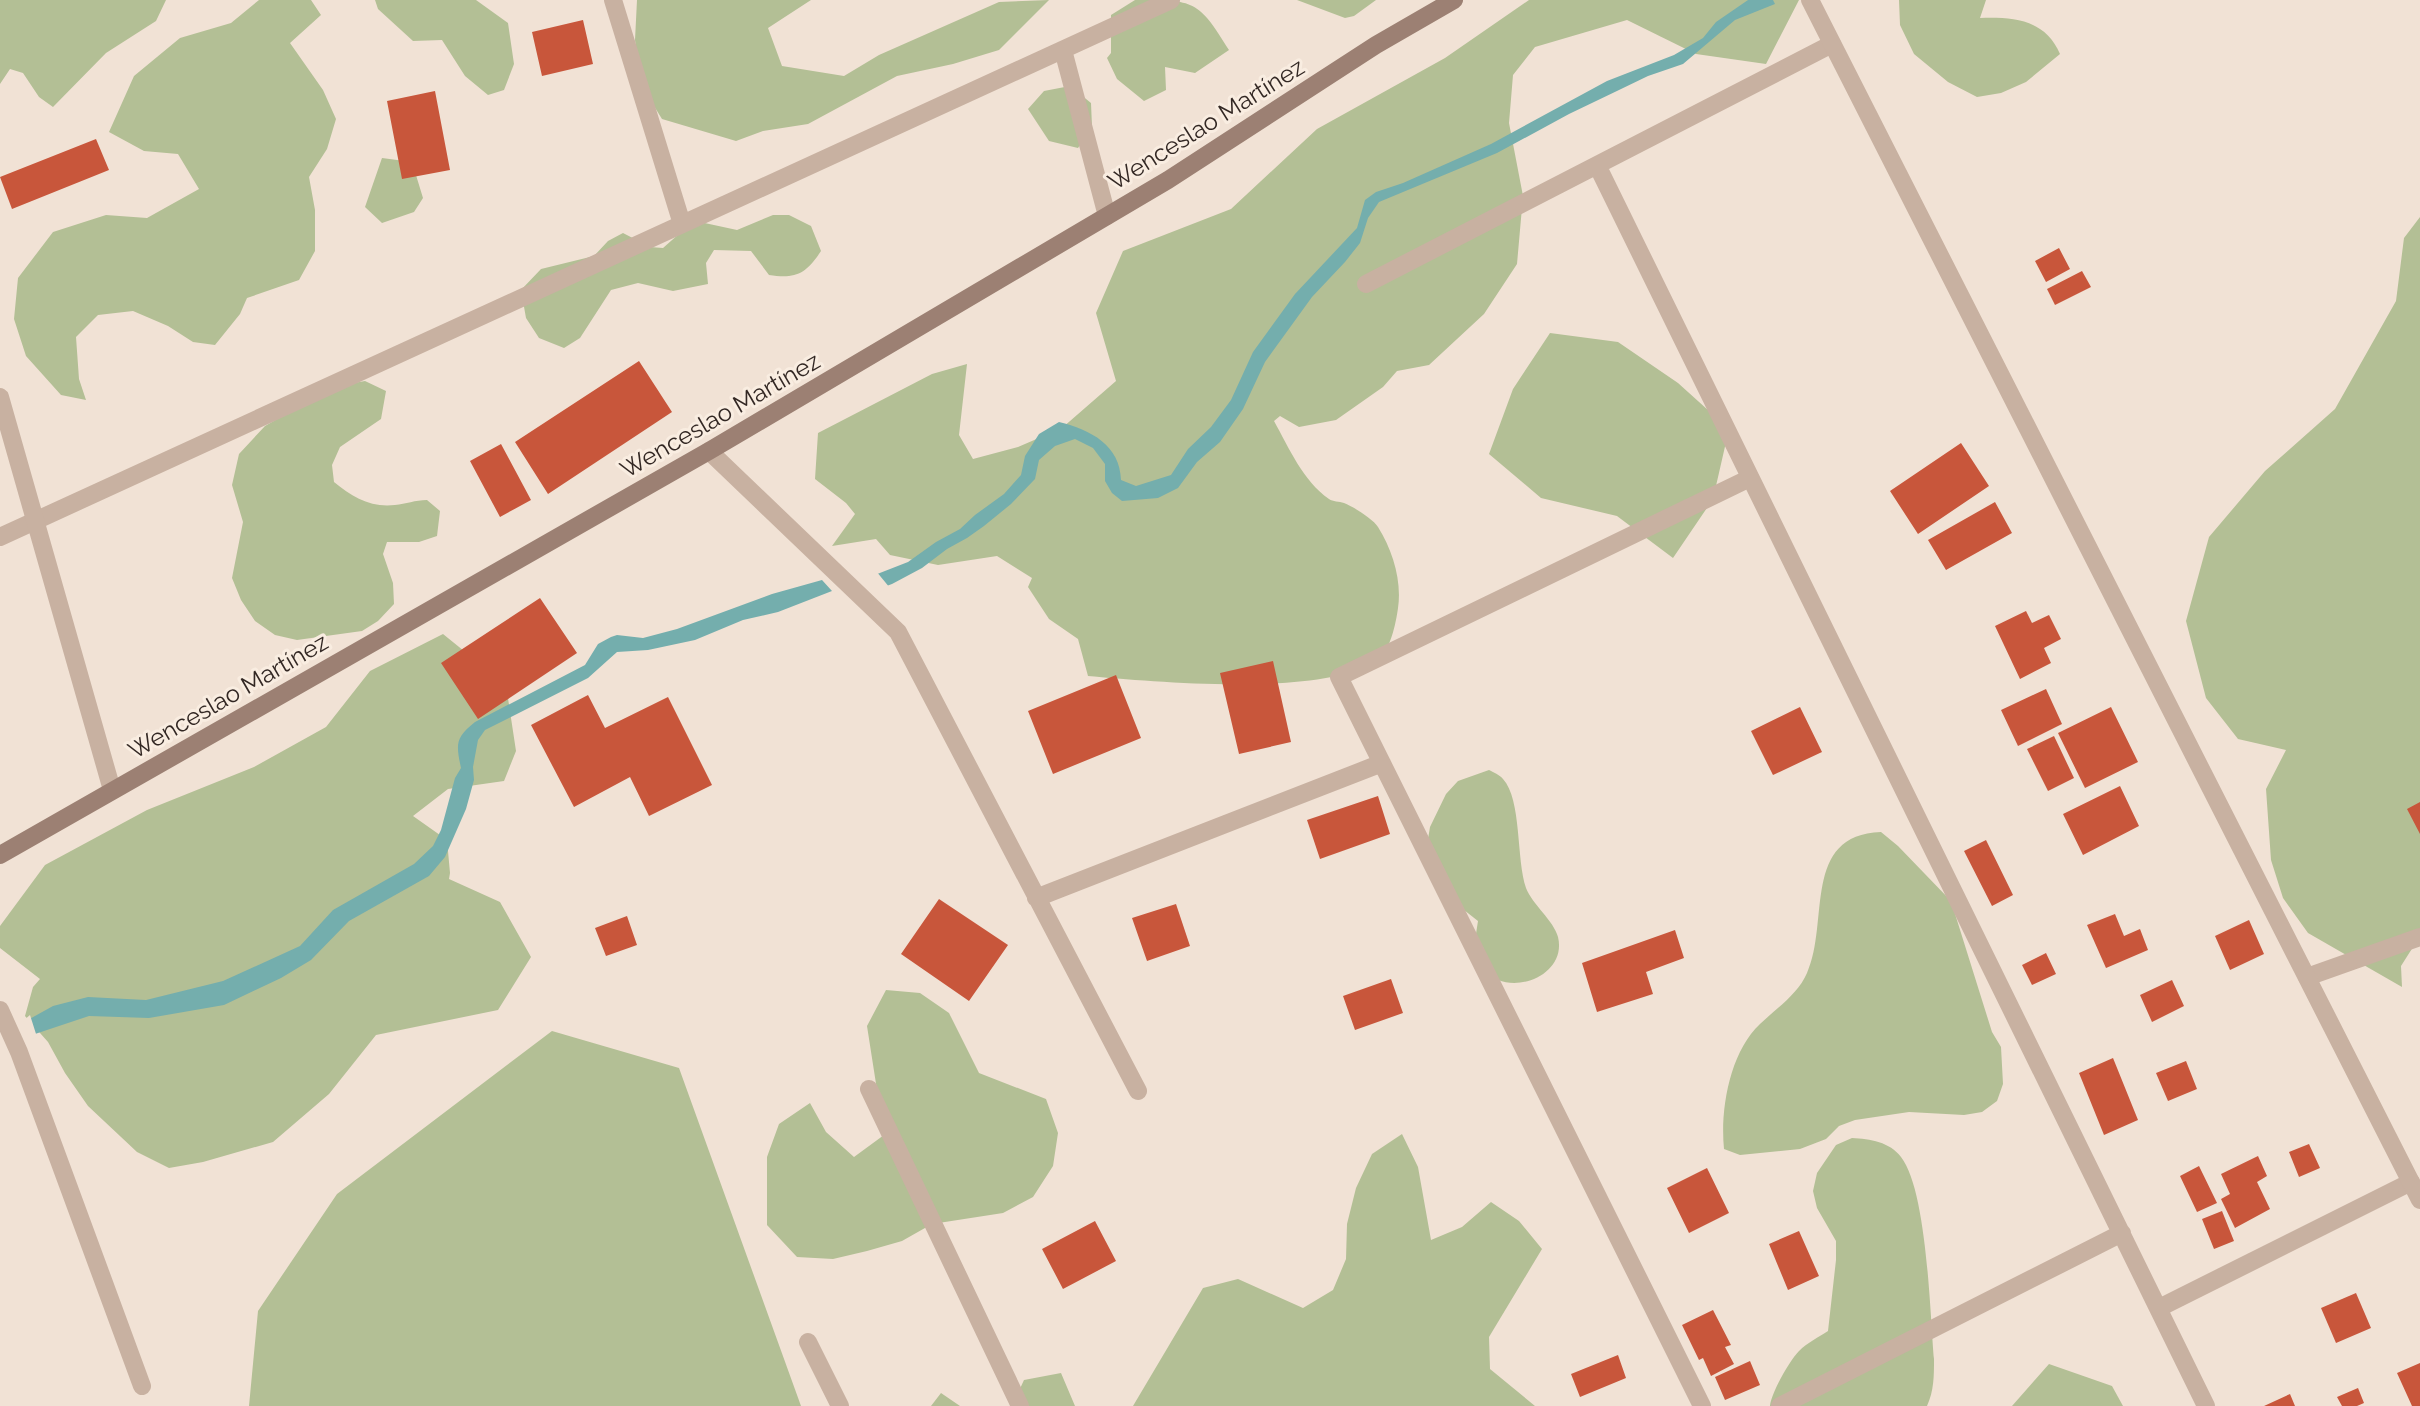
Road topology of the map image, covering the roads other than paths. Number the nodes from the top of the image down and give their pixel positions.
1 (613, 0) edge
2 (1171, 0) edge
3 (1454, 0) edge
4 (1810, 0) edge
5 (1832, 44) junction
6 (1063, 50) junction
7 (1597, 165) junction
8 (1107, 216) junction
9 (682, 224) junction
10 (1366, 284) dead end
11 (0, 397) edge
12 (709, 451) junction
13 (1751, 478) junction
14 (36, 521) junction
15 (0, 537) edge
16 (1382, 763) junction
17 (112, 790) junction
18 (0, 855) edge
19 (1037, 898) junction
20 (2420, 937) edge
21 (2308, 978) junction
22 (0, 1010) edge
23 (869, 1089) dead end
24 (1138, 1091) dead end
25 (2411, 1182) junction
26 (2420, 1200) edge
27 (2122, 1233) junction
28 (2159, 1308) junction
29 (808, 1342) dead end
30 (142, 1386) dead end
31 (840, 1406) edge
32 (1020, 1406) edge
33 (1702, 1406) edge
34 (1780, 1406) edge
35 (2206, 1406) edge

1 - 9 street
2 - 6 street
3 - 8 main road, Wenceslao Martínez
4 - 5 street
5 - 7 street
5 - 21 street
6 - 8 street
6 - 9 street
7 - 10 street
7 - 13 street
8 - 12 main road, Wenceslao Martínez
9 - 14 street
11 - 14 street
12 - 17 main road, Wenceslao Martínez
12 - 19 street
13 - 16 street
13 - 27 street
14 - 15 street
14 - 17 street
16 - 19 street
16 - 33 street
17 - 18 main road, Wenceslao Martínez
19 - 24 street
20 - 21 street
21 - 25 street
22 - 30 street
23 - 32 street
25 - 26 street
25 - 28 street
27 - 28 street
27 - 34 street
28 - 35 street
29 - 31 street

